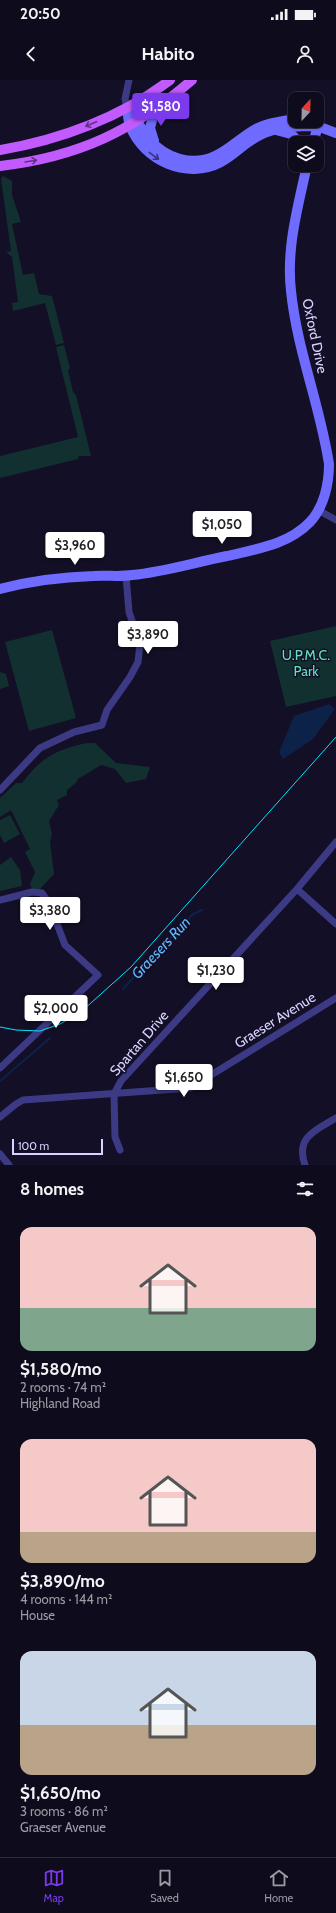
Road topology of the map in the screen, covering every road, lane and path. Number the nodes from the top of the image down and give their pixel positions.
1 (129, 80) edge
2 (170, 80) edge
3 (192, 80) edge
4 (127, 108) junction
5 (155, 109) junction
6 (288, 121) edge
7 (134, 123) junction
8 (288, 127) edge
9 (323, 128) edge
10 (274, 130) junction
11 (336, 133) edge
12 (293, 136) edge
13 (155, 145) junction
14 (0, 150) edge
15 (0, 166) edge
16 (305, 172) edge
17 (318, 510) junction
18 (336, 520) edge
19 (126, 576) junction
20 (0, 589) edge
21 (0, 790) edge
22 (336, 842) edge
23 (297, 889) junction
24 (0, 900) edge
25 (336, 924) edge
26 (336, 998) edge
27 (0, 1068) edge
28 (114, 1094) junction
29 (0, 1117) edge
30 (336, 1118) edge
31 (120, 1150) dead end
32 (0, 1154) edge
33 (9, 1165) edge
34 (305, 1165) edge

1 - 4 street
2 - 4 main road
3 - 5 main road
4 - 7 street
4 -> 14 main road
5 - 7 main road
5 - 13 street
6 - 13 street
7 -> 10 street
7 - 13 street
15 -> 7 main road
8 - 10 street
9 - 11 street
10 - 12 street
16 - 17 street, Oxford Drive
17 - 18 street
17 - 19 street, Oxford Drive
19 - 20 street, Oxford Drive
19 - 21 street
22 - 23 street, Spartan Drive
23 - 25 street
23 - 28 street, Spartan Drive
24 - 27 street
26 - 28 street, Graeser Avenue
28 - 29 street, Graeser Avenue
28 - 31 street, Spartan Drive
30 - 34 street
32 - 33 street

